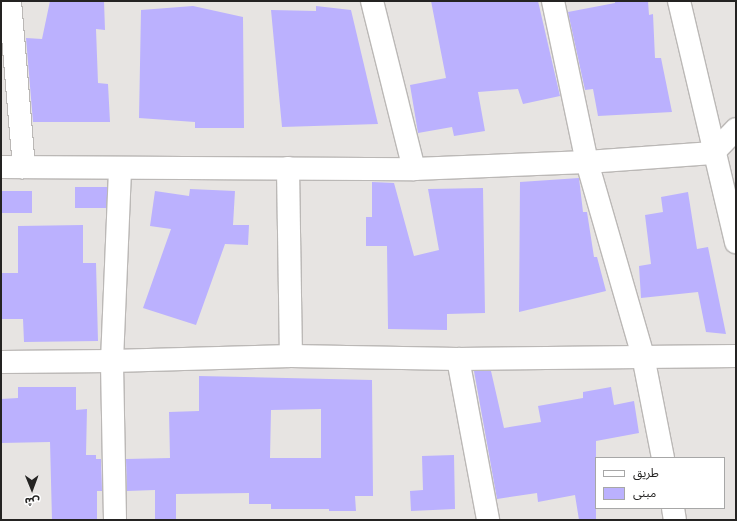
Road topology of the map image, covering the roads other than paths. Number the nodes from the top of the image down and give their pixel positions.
1 (10, 1) edge
2 (372, 1) edge
3 (553, 1) edge
4 (679, 1) edge
5 (736, 128) edge
6 (713, 153) junction
7 (587, 162) junction
8 (1, 167) edge
9 (24, 167) junction
10 (120, 168) junction
11 (288, 168) junction
12 (414, 169) junction
13 (736, 242) edge
14 (291, 356) junction
15 (643, 356) junction
16 (736, 356) edge
17 (458, 359) junction
18 (1, 362) edge
19 (112, 362) junction
20 (663, 457) edge
21 (673, 509) edge
22 (116, 520) edge
23 (488, 520) edge
24 (675, 520) edge

1 - 9 street
2 - 12 street
3 - 7 street
4 - 6 street
5 - 6 street
6 - 7 street
6 - 13 street
7 - 12 street
7 - 15 street
8 - 9 street
9 - 10 street
10 - 11 street
10 - 19 street
11 - 12 street
11 - 14 street
14 - 17 street
14 - 19 street
15 - 16 street
15 - 17 street
15 - 20 street
17 - 23 street
18 - 19 street
19 - 22 street
21 - 24 street

